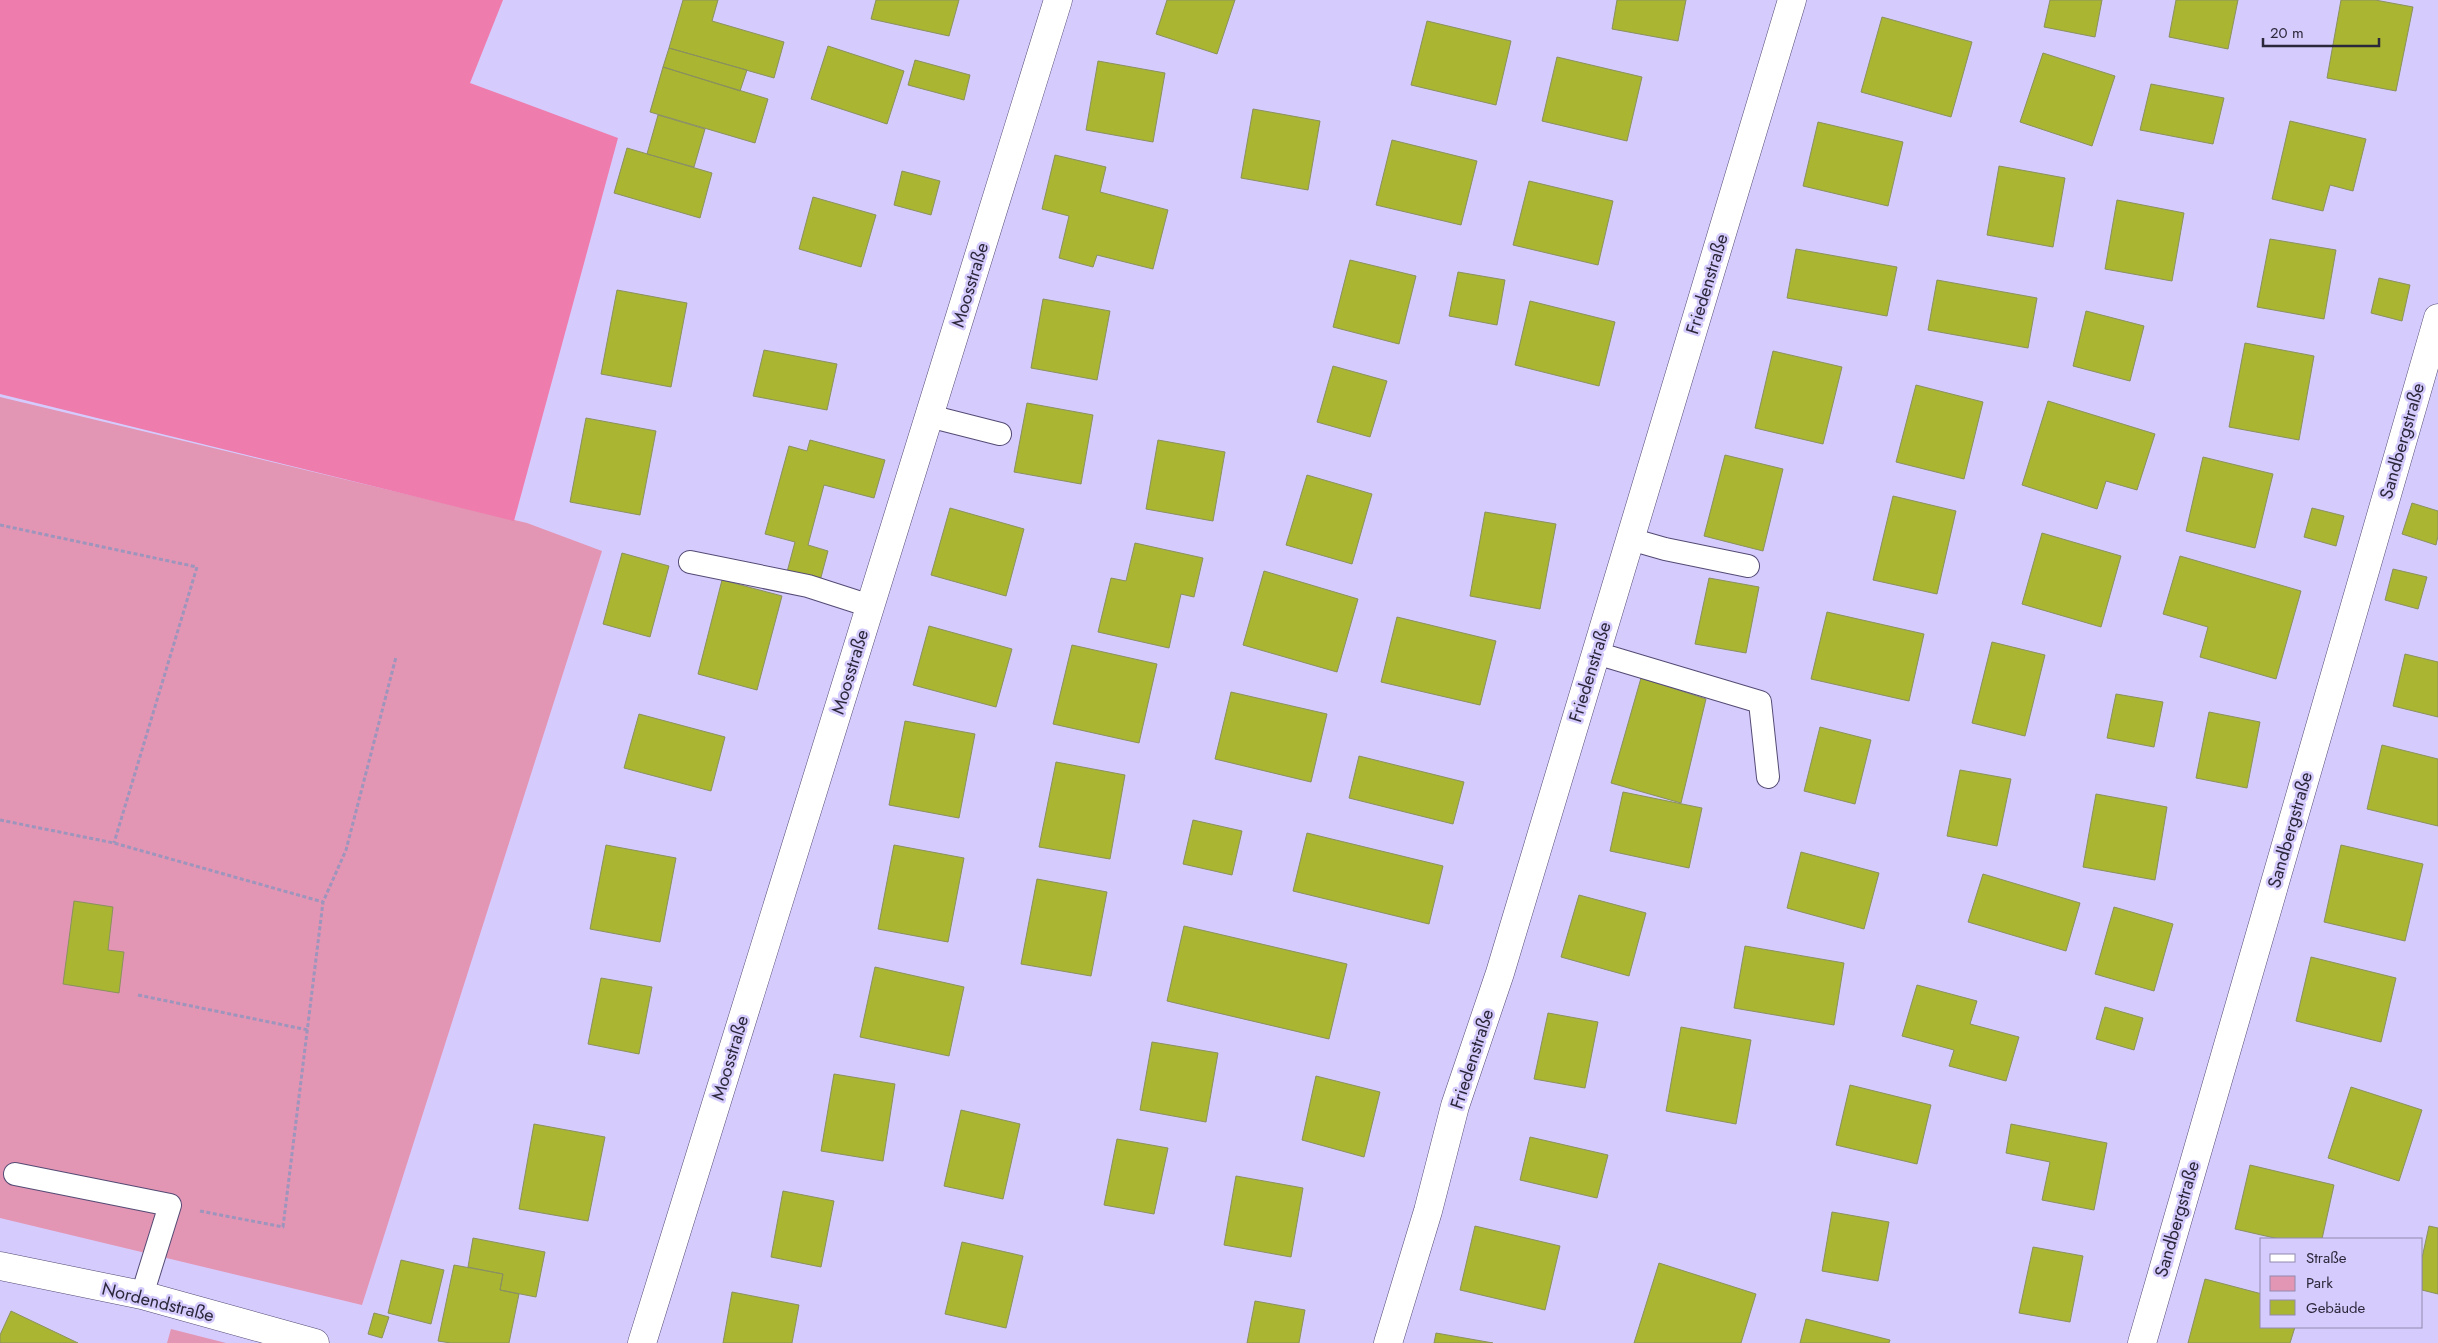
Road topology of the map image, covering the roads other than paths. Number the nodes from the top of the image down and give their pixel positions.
1 (1058, 0) edge
2 (1792, 0) edge
3 (2438, 318) edge
4 (929, 416) junction
5 (1000, 434) dead end
6 (1630, 539) junction
7 (690, 562) dead end
8 (1748, 566) dead end
9 (870, 606) junction
10 (1596, 653) junction
11 (1768, 777) dead end
12 (14, 1174) dead end
13 (0, 1266) edge
14 (142, 1296) junction
15 (315, 1343) edge
16 (642, 1343) edge
17 (1388, 1343) edge
18 (2142, 1343) edge

1 - 4 street, Moosstraße
2 - 6 street, Friedenstraße
3 - 18 street, Sandbergstraße
4 - 5 lane
4 - 9 street, Moosstraße
6 - 8 lane
6 - 10 street, Friedenstraße
7 - 9 lane
9 - 16 street, Moosstraße
10 - 11 lane
10 - 17 street, Friedenstraße
12 - 14 lane
13 - 14 street, Nordendstraße
14 - 15 street, Nordendstraße

